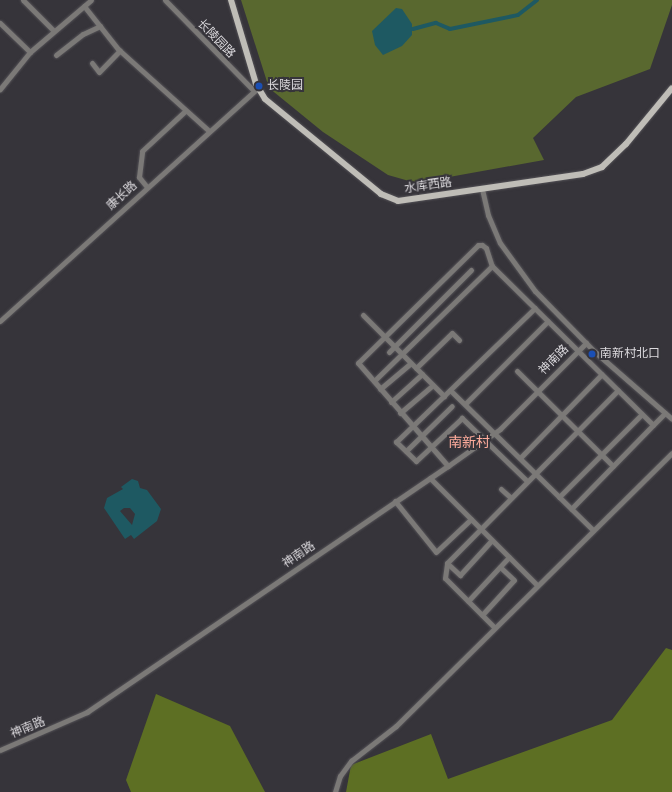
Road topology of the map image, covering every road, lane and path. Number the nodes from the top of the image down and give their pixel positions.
1 (23, 0) edge
2 (91, 0) edge
3 (165, 0) edge
4 (231, 0) edge
5 (84, 6) junction
6 (0, 23) edge
7 (100, 26) junction
8 (53, 30) junction
9 (120, 50) junction
10 (30, 52) junction
11 (56, 55) dead end
12 (92, 62) dead end
13 (672, 88) edge
14 (0, 89) edge
15 (256, 90) junction
16 (185, 111) junction
17 (209, 132) junction
18 (147, 186) junction
19 (482, 190) junction
20 (492, 266) junction
21 (471, 270) dead end
22 (535, 308) junction
23 (363, 315) dead end
24 (0, 321) edge
25 (548, 321) junction
26 (385, 336) junction
27 (460, 340) dead end
28 (586, 343) junction
29 (394, 346) junction
30 (578, 351) junction
31 (389, 352) dead end
32 (403, 355) junction
33 (411, 363) junction
34 (416, 368) junction
35 (517, 372) dead end
36 (422, 374) junction
37 (602, 374) junction
38 (374, 381) junction
39 (433, 385) junction
40 (380, 389) junction
41 (451, 390) junction
42 (618, 390) junction
43 (537, 391) junction
44 (444, 396) junction
45 (391, 402) junction
46 (465, 404) junction
47 (452, 406) dead end
48 (400, 413) junction
49 (665, 413) junction
50 (642, 414) junction
51 (562, 416) junction
52 (672, 419) edge
53 (653, 425) junction
54 (411, 426) junction
55 (577, 431) junction
56 (494, 433) junction
57 (420, 437) junction
58 (485, 440) junction
59 (430, 448) junction
60 (406, 451) junction
61 (672, 453) edge
62 (601, 454) junction
63 (520, 458) junction
64 (448, 466) junction
65 (613, 466) junction
66 (535, 473) junction
67 (430, 478) junction
68 (527, 482) junction
69 (501, 490) dead end
70 (559, 497) junction
71 (510, 498) junction
72 (395, 502) junction
73 (571, 509) junction
74 (470, 519) junction
75 (481, 529) junction
76 (593, 530) junction
77 (492, 540) junction
78 (509, 557) junction
79 (447, 563) junction
80 (500, 567) junction
81 (537, 585) junction
82 (468, 601) junction
83 (482, 615) junction
84 (494, 627) junction
85 (0, 750) edge
86 (335, 792) edge

1 - 8 street
2 - 5 street
3 - 15 street, 长陵园路
4 - 15 main road, 水库西路
5 - 7 street
5 - 8 street
6 - 10 street
7 - 9 street
7 - 11 street
8 - 10 street
9 - 12 street
9 - 16 street
10 - 14 street
13 - 19 main road, 水库西路
15 - 17 street, 康长路
15 - 19 main road, 水库西路
16 - 17 street
16 - 18 street
17 - 18 street, 康长路
18 - 24 street, 康长路
19 - 28 street
20 - 22 street
20 - 26 street
20 - 32 street
21 - 29 street
22 - 25 street
22 - 41 street
23 - 26 street
25 - 30 street
25 - 46 street
26 - 29 street
26 - 38 street
27 - 34 street
28 - 30 street, 神南路
28 - 49 street
29 - 31 street
29 - 32 street
30 - 37 street
30 - 43 street, 神南路
32 - 33 street
32 - 38 street
33 - 34 street
33 - 40 street
34 - 36 street
35 - 43 street
36 - 39 street
36 - 45 street
37 - 42 street
37 - 51 street
38 - 40 street
39 - 44 street
39 - 48 street
40 - 45 street
41 - 44 street
41 - 46 street
42 - 50 street
42 - 55 street
43 - 51 street
43 - 56 street, 神南路
44 - 54 street
45 - 48 street
46 - 56 street
47 - 57 street
48 - 54 street
49 - 52 street
49 - 53 street
50 - 53 street
50 - 62 street
51 - 55 street
51 - 63 street
53 - 65 street
54 - 57 street
54 - 60 street
55 - 62 street
55 - 66 street
56 - 58 street, 神南路
56 - 63 street
57 - 59 street
57 - 60 street
58 - 59 street
58 - 64 street, 神南路
58 - 68 street
59 - 60 street
59 - 64 street
61 - 76 street
62 - 65 street
62 - 70 street
63 - 66 street
64 - 67 street, 神南路
65 - 73 street
66 - 68 street
66 - 70 street
67 - 72 street, 神南路
67 - 74 street
68 - 71 street
69 - 71 street
70 - 73 street
71 - 75 street
72 - 74 street
72 - 85 street, 神南路
73 - 76 street
74 - 75 street
75 - 77 street
75 - 79 street
76 - 81 street
77 - 78 street
77 - 79 street
78 - 80 street
78 - 81 street
79 - 82 street
80 - 82 street
80 - 83 street
81 - 84 street
82 - 83 street
83 - 84 street
84 - 86 street

